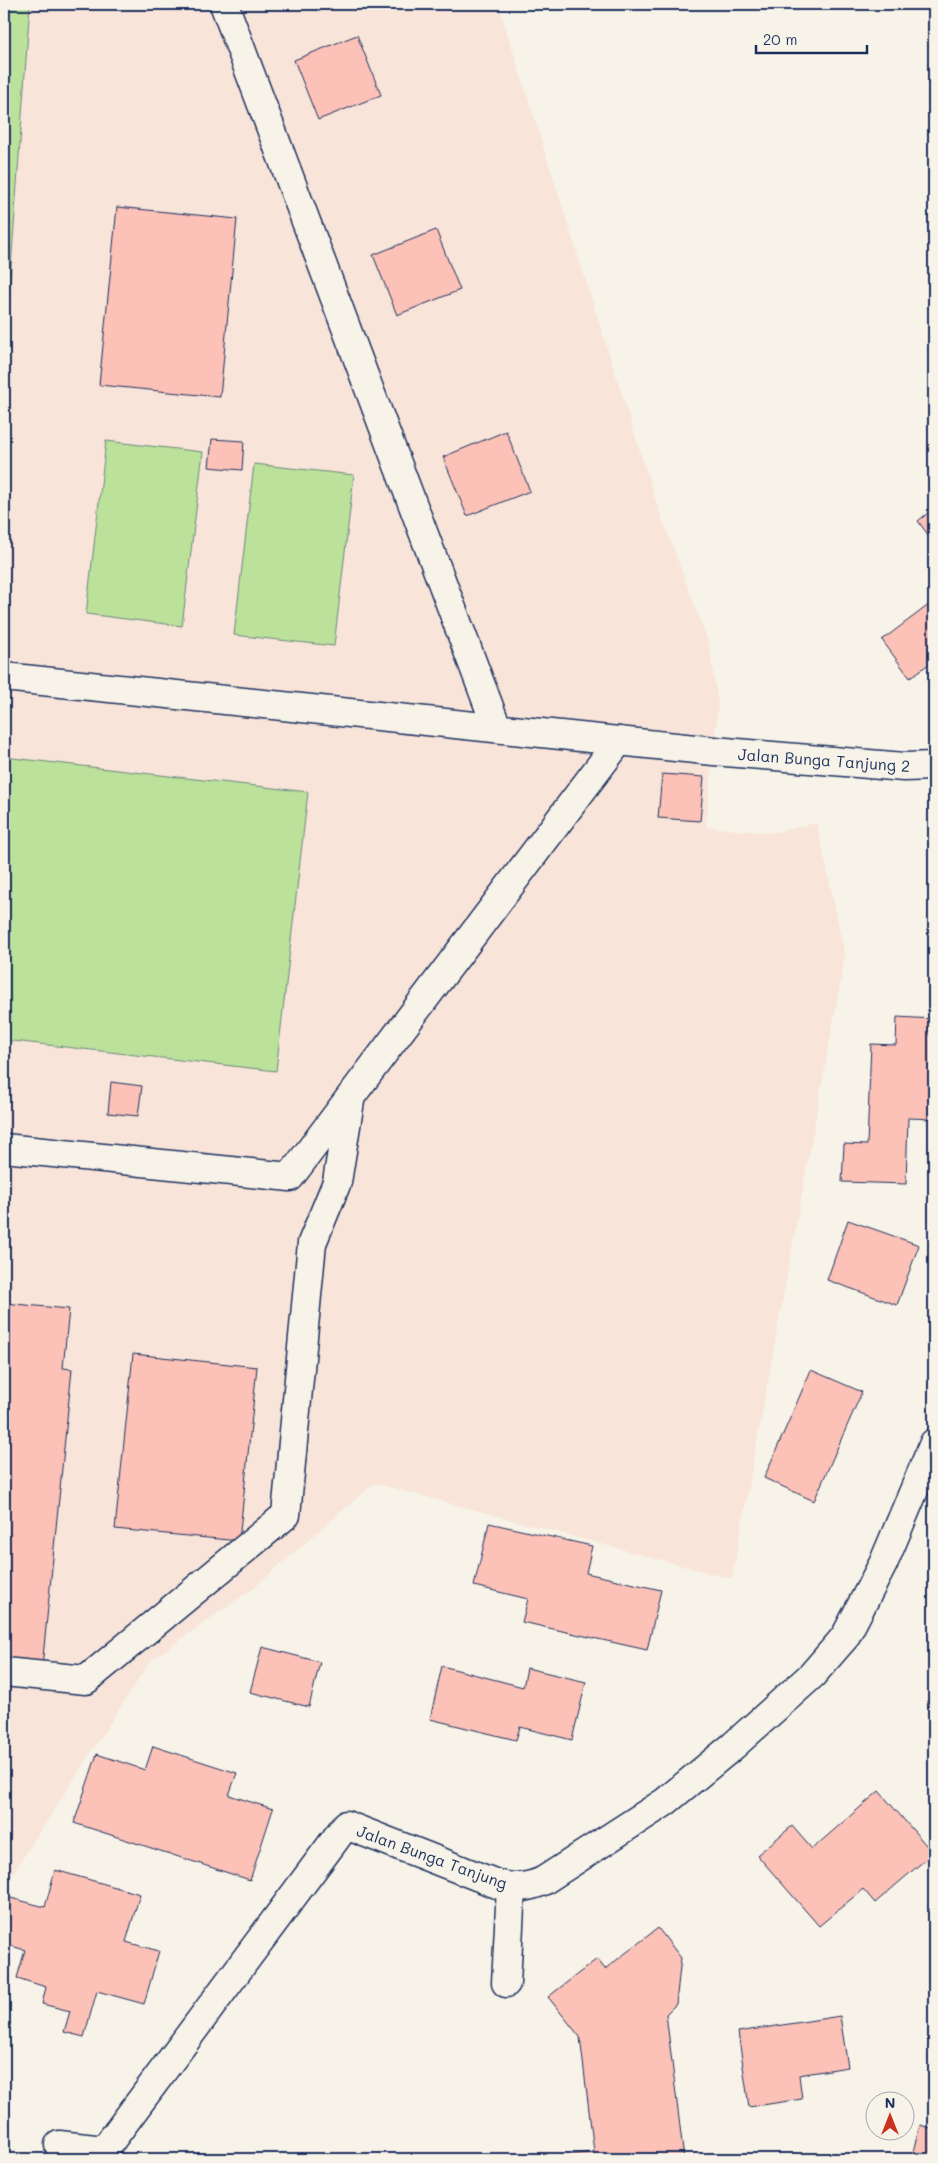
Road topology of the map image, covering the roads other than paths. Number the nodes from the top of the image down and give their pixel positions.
1 (224, 4) edge
2 (4, 677) edge
3 (496, 728) junction
4 (619, 741) junction
5 (934, 766) edge
6 (351, 1097) junction
7 (4, 1148) edge
8 (934, 1442) edge
9 (4, 1672) edge
10 (511, 1888) junction
11 (506, 1983) dead end
12 (59, 2146) dead end

1 - 3 street
2 - 3 street, Jalan Bunga Tanjung 2
3 - 4 street, Jalan Bunga Tanjung 2
4 - 5 street, Jalan Bunga Tanjung 2
4 - 6 street
6 - 7 street
6 - 9 street
8 - 10 street, Jalan Bunga Tanjung
10 - 11 street
10 - 12 street, Jalan Bunga Tanjung

